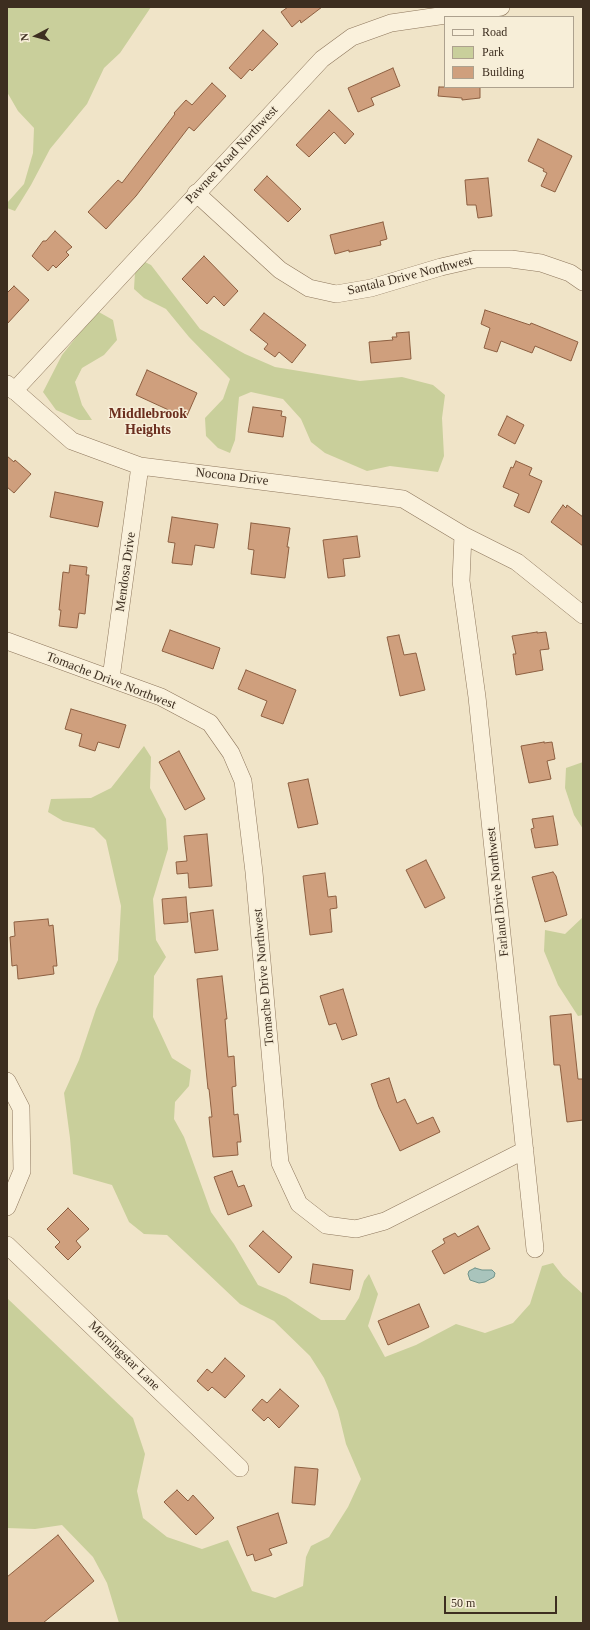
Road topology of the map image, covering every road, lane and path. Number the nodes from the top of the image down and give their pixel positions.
1 (502, 7) edge
2 (196, 193) junction
3 (583, 282) edge
4 (10, 388) edge
5 (140, 466) junction
6 (463, 535) junction
7 (583, 615) edge
8 (7, 641) edge
9 (111, 678) junction
10 (7, 1080) edge
11 (525, 1150) junction
12 (7, 1207) edge
13 (7, 1245) edge
14 (535, 1249) dead end
15 (240, 1468) dead end

1 - 2 street, Pawnee Road Northwest
2 - 3 street, Santala Drive Northwest
2 - 4 street, Pawnee Road Northwest
4 - 5 street, Nocona Drive
5 - 6 street, Nocona Drive
5 - 9 street, Mendosa Drive
6 - 7 street, Nocona Drive
6 - 11 street, Farland Drive Northwest
8 - 9 street, Tomache Drive Northwest
9 - 11 street, Tomache Drive Northwest
10 - 12 street
11 - 14 street, Farland Drive Northwest
13 - 15 street, Morningstar Lane

